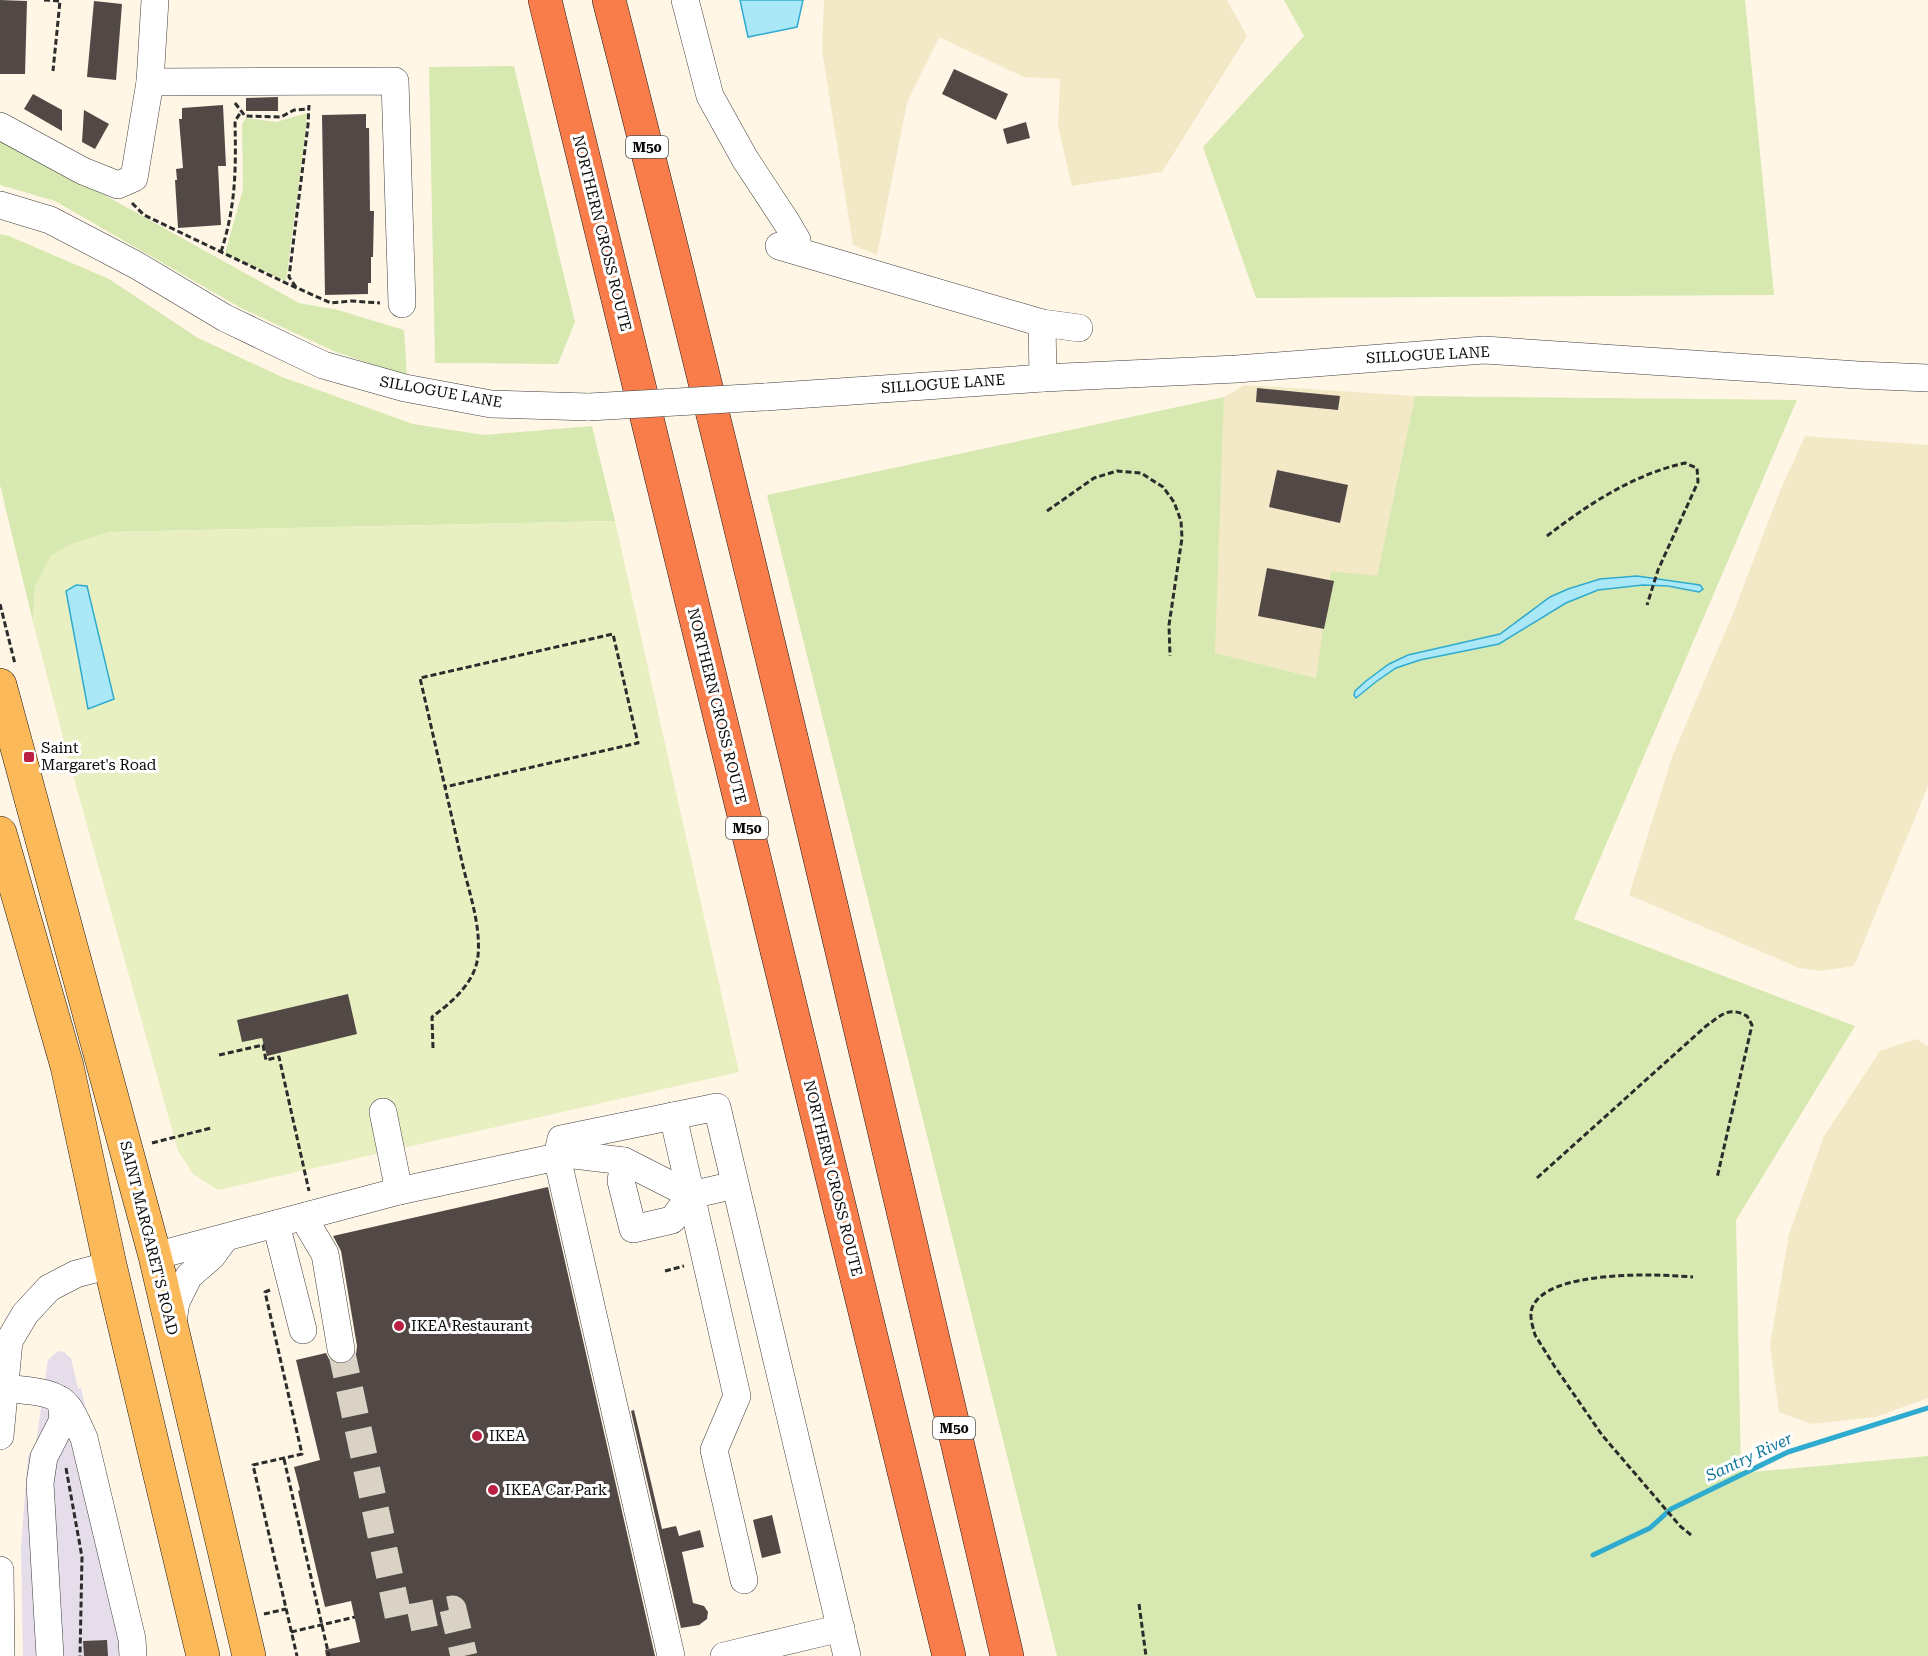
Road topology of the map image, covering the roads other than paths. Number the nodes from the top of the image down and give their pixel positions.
1 (155, 0) edge
2 (545, 0) edge
3 (609, 0) edge
4 (685, 0) edge
5 (150, 82) junction
6 (0, 126) edge
7 (0, 205) edge
8 (402, 304) road end
9 (1042, 323) junction
10 (1079, 328) dead end
11 (1043, 378) junction
12 (1928, 378) edge
13 (0, 685) edge
14 (0, 833) edge
15 (383, 1112) dead end
16 (673, 1116) junction
17 (557, 1157) junction
18 (624, 1161) junction
19 (735, 1185) junction
20 (399, 1191) junction
21 (691, 1195) junction
22 (901, 1200) junction
23 (310, 1215) junction
24 (276, 1224) junction
25 (225, 1238) junction
26 (155, 1256) junction
27 (110, 1265) junction
28 (171, 1328) junction
29 (303, 1330) dead end
30 (341, 1349) tunnel mouth
31 (5, 1388) junction
32 (61, 1400) junction
33 (0, 1436) edge
34 (0, 1570) edge
35 (744, 1580) dead end
36 (841, 1628) junction
37 (1, 1656) edge
38 (50, 1656) edge
39 (133, 1656) edge
40 (202, 1656) edge
41 (249, 1656) edge
42 (671, 1656) edge
43 (724, 1656) edge
44 (847, 1656) edge
45 (949, 1656) edge
46 (1007, 1656) edge
47 (1024, 1656) edge

1 - 5 street
2 - 45 highway, NORTHERN CROSS ROUTE / M50
3 - 22 highway, M50
4 - 9 street
5 - 6 street
5 - 8 street
7 - 11 street, SILLOGUE LANE, bridge
9 - 10 street
9 - 11 street
11 - 12 street, SILLOGUE LANE
13 - 26 main road, SAINT MARGARET'S ROAD
14 - 27 main road
15 - 20 street
16 - 17 street
16 - 19 street
16 - 21 street
17 - 18 street
17 - 20 street
17 - 42 street
18 - 21 street
18 - 21 street
19 - 21 street
19 - 36 street
20 - 23 street
21 - 35 street
22 - 46 highway, M50
22 - 47 highway
23 - 24 street
23 - 30 street
24 - 25 street
24 - 29 street
25 - 26 street
25 - 28 street
26 - 27 main road
26 - 28 main road, SAINT MARGARET'S ROAD
27 - 31 street
27 - 40 main road
28 - 41 main road, SAINT MARGARET'S ROAD
31 - 32 street
31 - 33 street
32 - 38 street
32 - 39 street
34 - 37 street
36 - 43 street
36 - 44 street

